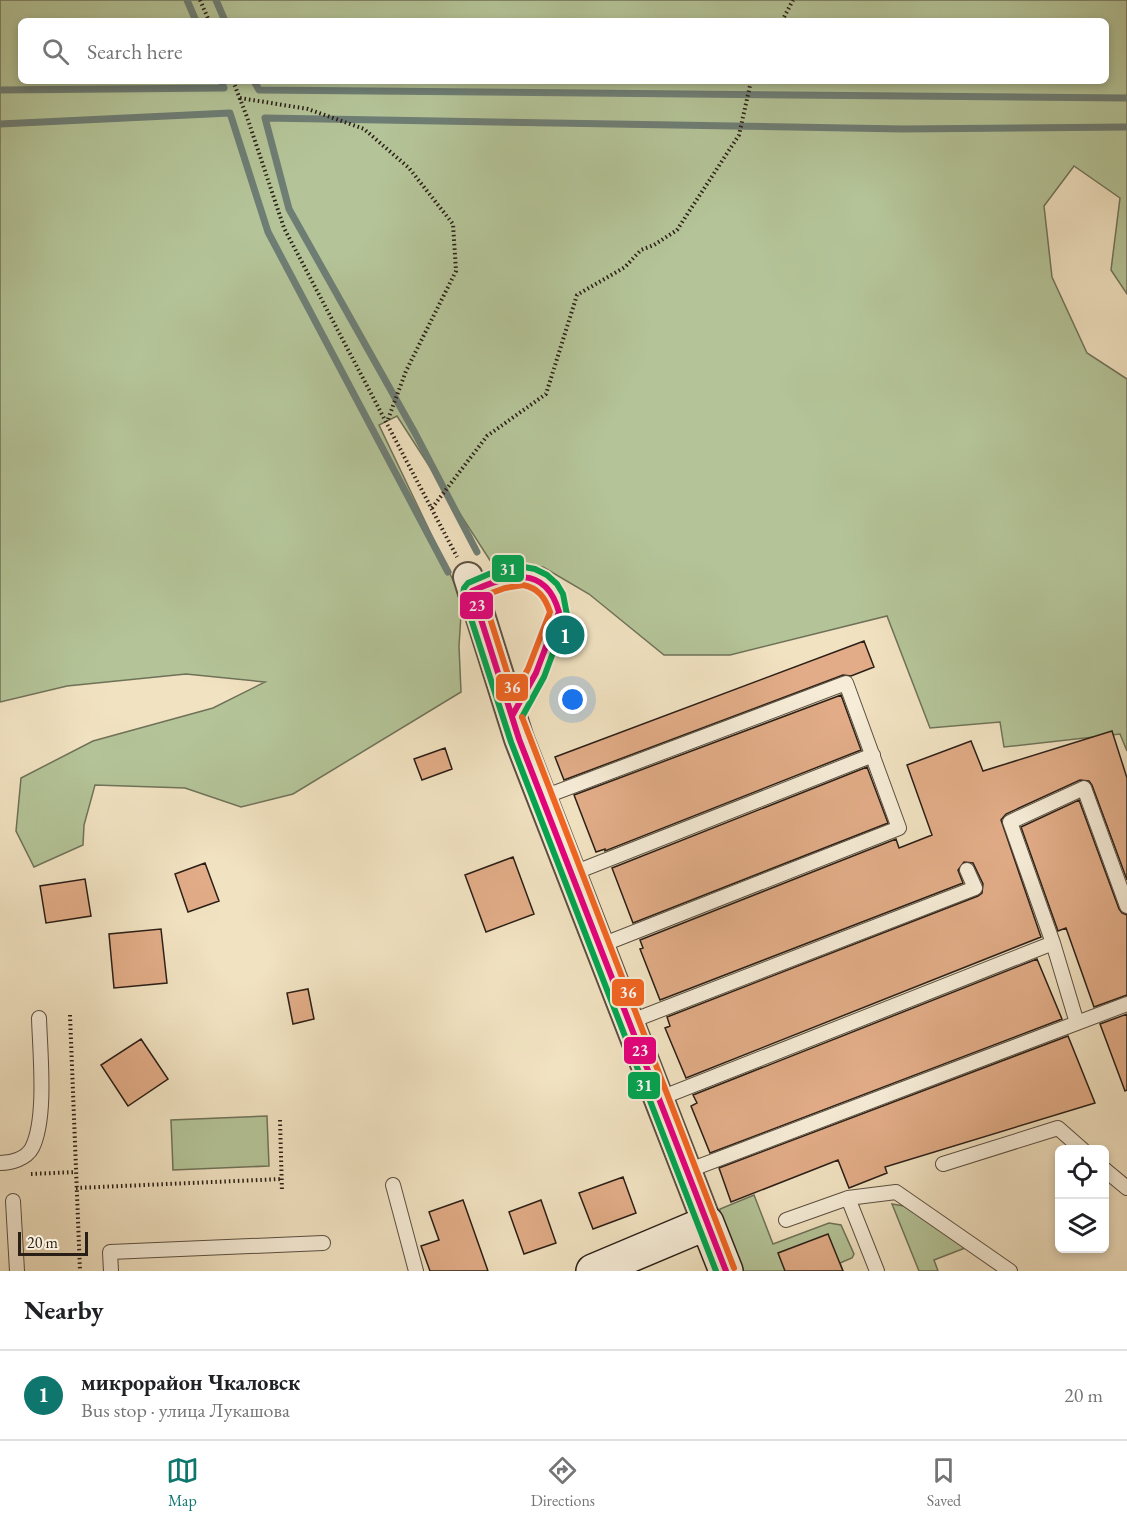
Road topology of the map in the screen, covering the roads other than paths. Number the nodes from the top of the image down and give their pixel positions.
1 (470, 584) joint
2 (512, 716) junction
3 (873, 755) junction
4 (542, 798) junction
5 (967, 870) dead end
6 (571, 874) junction
7 (1127, 906) edge
8 (1053, 943) junction
9 (599, 946) junction
10 (1127, 1004) edge
11 (39, 1018) dead end
12 (629, 1022) junction
13 (1077, 1023) junction
14 (658, 1098) junction
15 (1078, 1145) edge
16 (0, 1163) edge
17 (943, 1164) dead end
18 (687, 1171) junction
19 (1109, 1173) edge
20 (393, 1185) dead end
21 (1127, 1188) edge
22 (848, 1198) junction
23 (13, 1201) dead end
24 (786, 1220) dead end
25 (707, 1224) junction
26 (323, 1244) dead end
27 (17, 1271) edge
28 (111, 1271) edge
29 (416, 1271) edge
30 (593, 1271) edge
31 (726, 1271) edge
32 (876, 1271) edge
33 (1010, 1271) edge

1 - 2 street
1 - 2 lane
2 - 4 street
3 - 4 lane
3 - 6 lane
3 - 9 lane
4 - 6 street
5 - 12 lane
6 - 9 street
7 - 8 lane
8 - 13 lane
8 - 14 lane
9 - 12 street
10 - 13 lane
11 - 16 lane
12 - 14 street
13 - 18 lane
14 - 18 street
15 - 17 lane
18 - 25 street
19 - 21 lane
20 - 29 lane
22 - 24 lane
22 - 32 lane
22 - 33 lane
23 - 27 lane
25 - 30 street
25 - 31 street
26 - 28 lane

